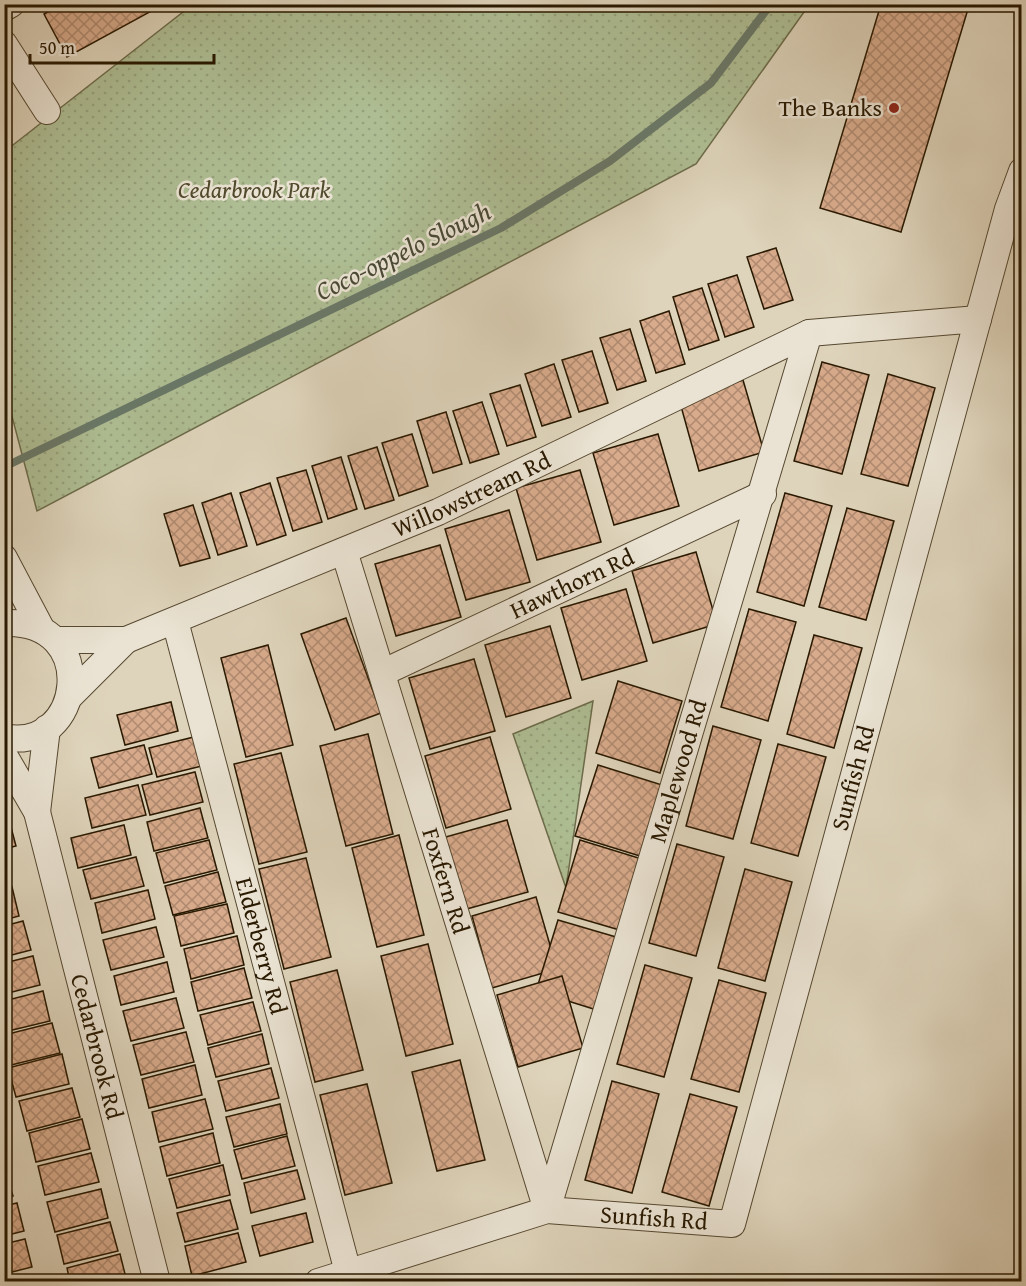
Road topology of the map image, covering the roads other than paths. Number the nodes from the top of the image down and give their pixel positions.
1 (11, 4) edge
2 (4, 9) edge
3 (4, 44) edge
4 (47, 111) dead end
5 (1022, 171) edge
6 (978, 319) junction
7 (808, 333) junction
8 (763, 494) junction
9 (344, 551) junction
10 (4, 558) edge
11 (175, 621) junction
12 (4, 623) edge
13 (49, 634) junction
14 (126, 640) junction
15 (382, 673) junction
16 (70, 696) junction
17 (47, 728) junction
18 (4, 737) edge
19 (4, 755) edge
20 (37, 812) junction
21 (547, 1210) junction
22 (348, 1272) junction
23 (157, 1281) edge
24 (318, 1281) edge

1 - 2 street
3 - 4 street
5 - 6 street
6 - 7 street
6 - 21 street, Sunfish Rd
7 - 8 street, Maplewood Rd
7 - 9 street, Willowstream Rd
8 - 15 street, Hawthorn Rd
8 - 21 street, Maplewood Rd
9 - 11 street, Willowstream Rd
9 - 15 street, Foxfern Rd
10 - 13 street
11 - 14 street, Willowstream Rd
11 - 22 street, Elderberry Rd
12 - 13 street
13 - 14 street
13 - 16 street
14 - 16 street
15 - 21 street, Foxfern Rd
16 - 17 street
17 - 18 street
17 - 20 street
19 - 20 street
20 - 23 street, Cedarbrook Rd
21 - 22 street
22 - 24 street

